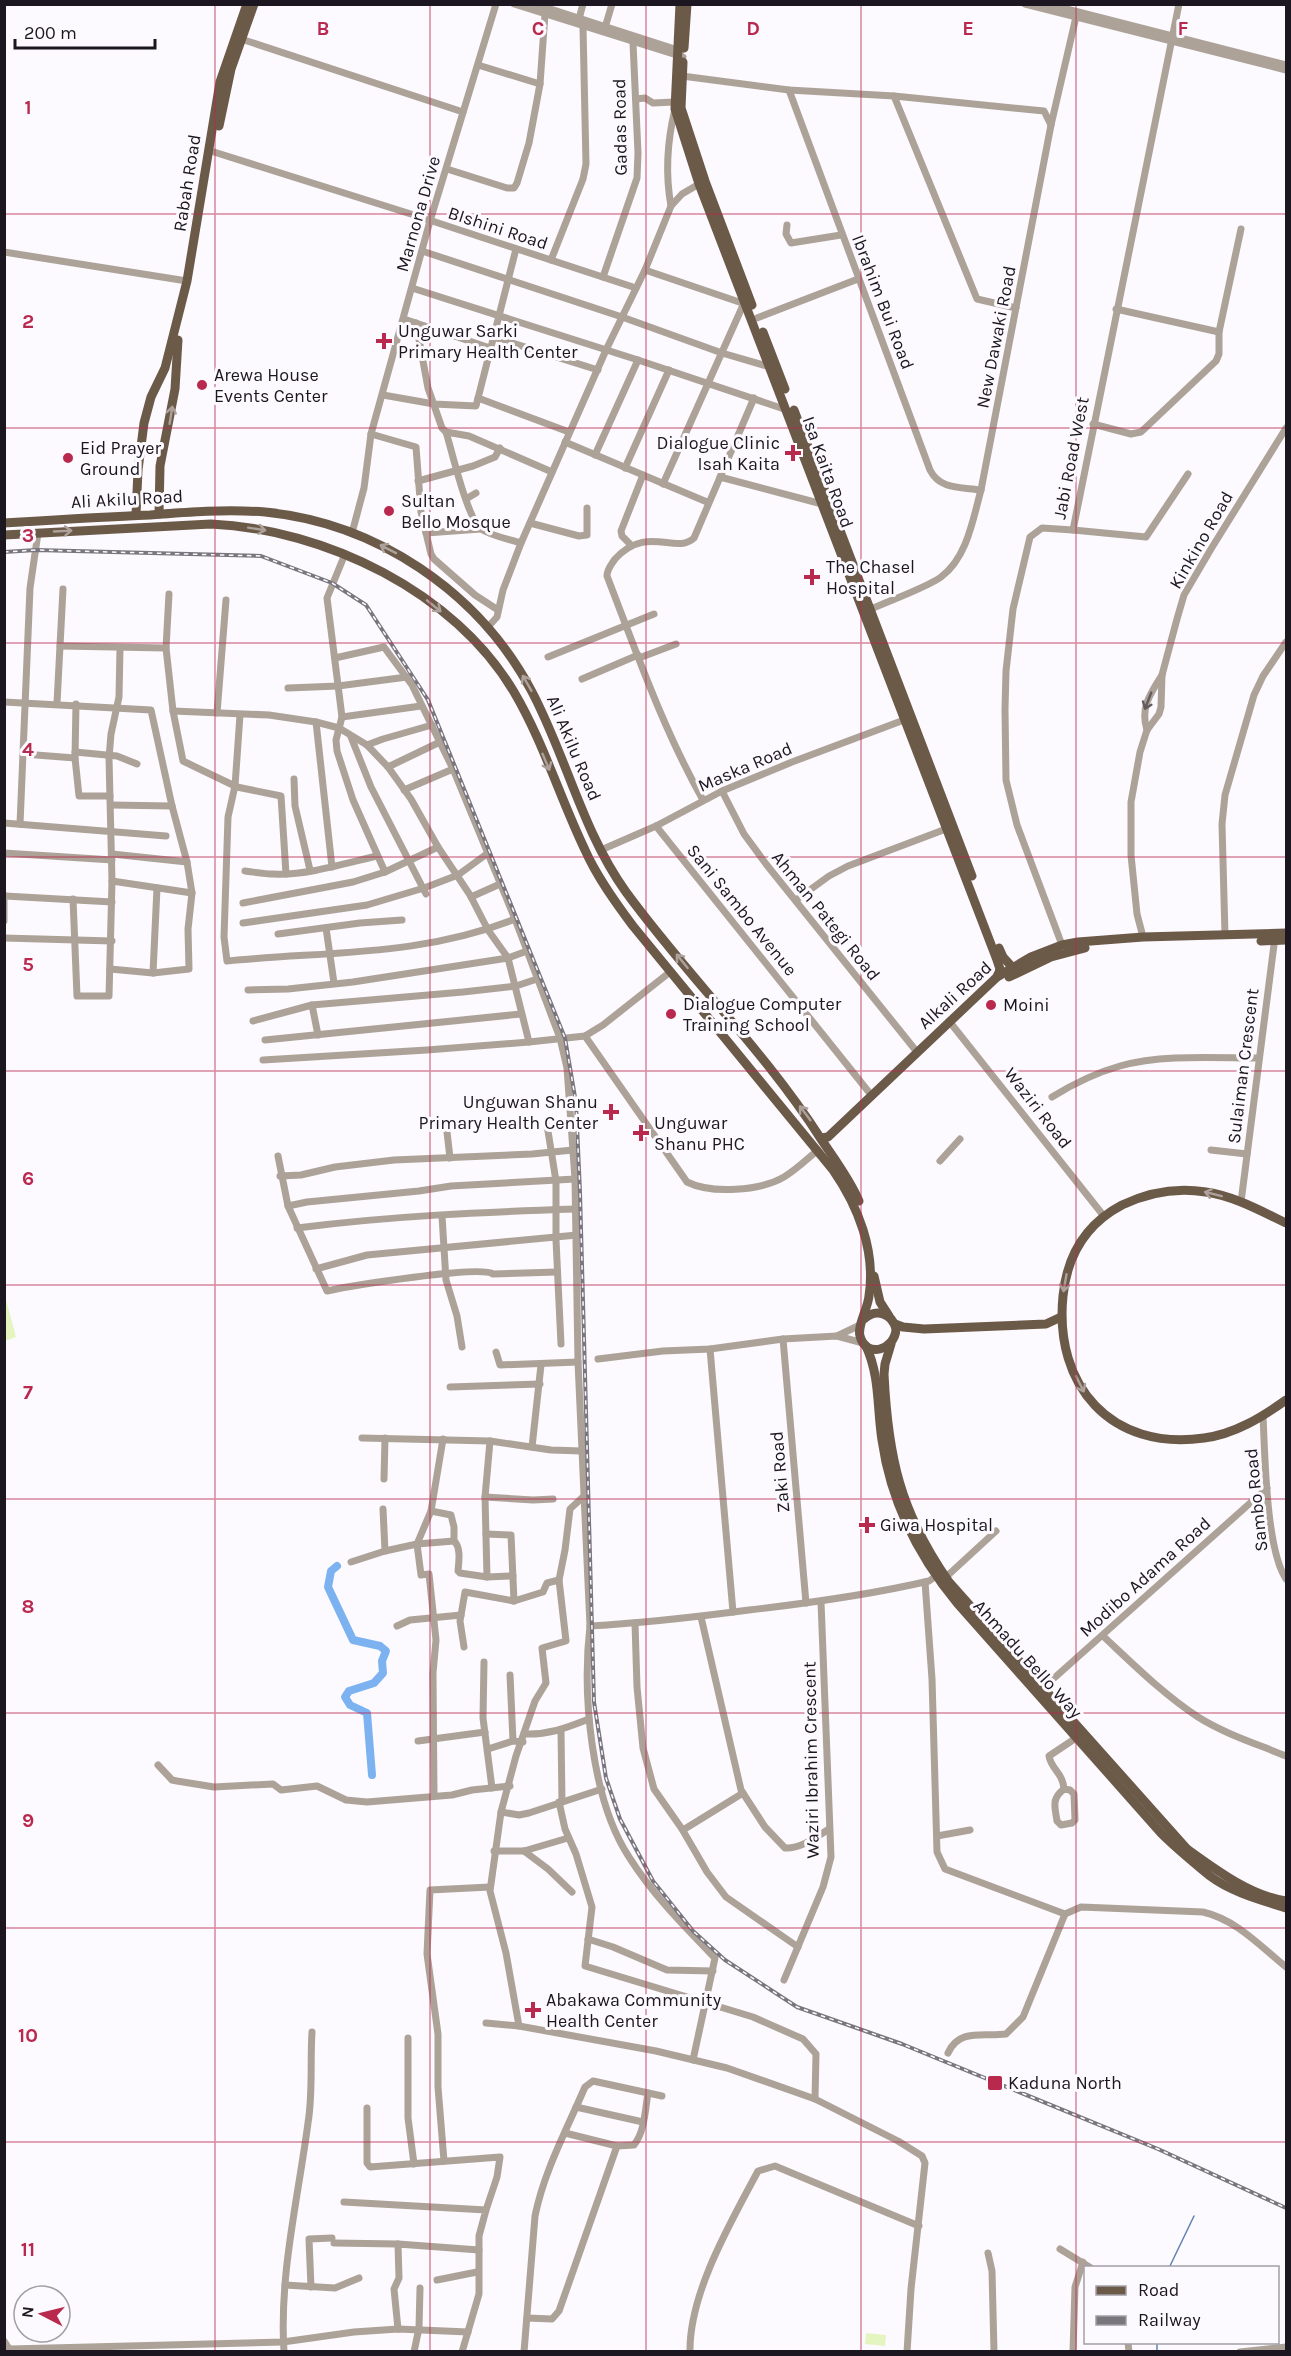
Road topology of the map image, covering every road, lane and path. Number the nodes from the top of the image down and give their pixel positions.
1 (247, 4) edge
2 (254, 4) edge
3 (496, 4) edge
4 (514, 4) edge
5 (535, 4) edge
6 (583, 4) edge
7 (612, 4) edge
8 (680, 4) edge
9 (687, 4) edge
10 (1026, 4) edge
11 (1047, 4) edge
12 (1179, 4) edge
13 (545, 14) junction
14 (1076, 17) junction
15 (579, 19) junction
16 (583, 27) junction
17 (604, 30) junction
18 (1172, 38) junction
19 (241, 39) junction
20 (633, 43) junction
21 (680, 54) junction
22 (1277, 65) junction
23 (1287, 65) edge
24 (478, 66) junction
25 (1287, 70) edge
26 (682, 76) junction
27 (540, 84) junction
28 (789, 90) junction
29 (894, 96) junction
30 (636, 99) junction
31 (1056, 102) junction
32 (674, 106) junction
33 (1044, 111) junction
34 (463, 112) junction
35 (1051, 125) junction
36 (214, 152) junction
37 (447, 169) junction
38 (699, 184) junction
39 (671, 206) junction
40 (430, 221) junction
41 (716, 222) junction
42 (787, 225) dead end
43 (1241, 229) dead end
44 (841, 235) junction
45 (516, 249) junction
46 (422, 250) junction
47 (4, 252) edge
48 (551, 260) junction
49 (645, 270) junction
50 (603, 277) junction
51 (858, 279) junction
52 (507, 280) junction
53 (187, 281) junction
54 (412, 288) junction
55 (636, 288) junction
56 (745, 303) junction
57 (1016, 308) junction
58 (1116, 309) junction
59 (498, 316) junction
60 (622, 317) junction
61 (757, 318) junction
62 (404, 319) junction
63 (416, 323) junction
64 (1219, 332) junction
65 (493, 337) junction
66 (490, 348) junction
67 (606, 350) junction
68 (722, 353) junction
69 (638, 360) junction
70 (770, 367) junction
71 (598, 370) junction
72 (669, 370) junction
73 (709, 384) junction
74 (782, 390) junction
75 (383, 395) junction
76 (478, 398) junction
77 (754, 398) junction
78 (434, 404) junction
79 (787, 410) junction
80 (1093, 424) junction
81 (1287, 428) edge
82 (446, 432) junction
83 (569, 432) junction
84 (371, 434) junction
85 (565, 442) junction
86 (500, 448) junction
87 (595, 455) junction
88 (625, 468) junction
89 (456, 471) junction
90 (552, 472) junction
91 (1188, 474) dead end
92 (643, 475) junction
93 (720, 477) junction
94 (418, 481) junction
95 (663, 484) junction
96 (981, 490) junction
97 (476, 493) dead end
98 (466, 499) junction
99 (707, 502) junction
100 (822, 504) junction
101 (587, 508) dead end
102 (159, 514) junction
103 (136, 515) junction
104 (4, 523) edge
105 (530, 523) junction
106 (482, 529) junction
107 (1072, 530) junction
108 (38, 533) junction
109 (352, 533) junction
110 (426, 533) junction
111 (4, 535) edge
112 (839, 539) junction
113 (521, 543) junction
114 (631, 545) junction
115 (345, 554) junction
116 (63, 589) dead end
117 (169, 594) dead end
118 (226, 600) dead end
119 (498, 610) junction
120 (869, 610) junction
121 (654, 614) dead end
122 (626, 626) junction
123 (488, 627) junction
124 (1287, 642) edge
125 (676, 644) dead end
126 (60, 646) junction
127 (120, 648) junction
128 (166, 648) junction
129 (548, 657) dead end
130 (638, 657) junction
131 (335, 658) junction
132 (1162, 675) junction
133 (407, 677) junction
134 (582, 679) dead end
135 (338, 686) junction
136 (288, 688) dead end
137 (4, 702) edge
138 (26, 702) junction
139 (57, 703) junction
140 (76, 704) junction
141 (421, 706) junction
142 (117, 708) junction
143 (173, 711) junction
144 (217, 713) junction
145 (240, 715) junction
146 (342, 717) junction
147 (904, 720) junction
148 (316, 722) junction
149 (432, 726) junction
150 (339, 728) junction
151 (1147, 730) junction
152 (351, 737) junction
153 (440, 742) junction
154 (367, 746) junction
155 (23, 754) junction
156 (75, 755) junction
157 (109, 755) junction
158 (137, 764) dead end
159 (388, 767) junction
160 (453, 769) junction
161 (294, 779) dead end
162 (235, 786) junction
163 (404, 790) junction
164 (722, 791) junction
165 (110, 796) junction
166 (703, 800) junction
167 (111, 805) junction
168 (172, 806) junction
169 (4, 823) edge
170 (20, 824) junction
171 (656, 826) junction
172 (946, 829) junction
173 (112, 833) junction
174 (166, 836) dead end
175 (438, 847) junction
176 (601, 850) junction
177 (4, 853) edge
178 (488, 853) junction
179 (377, 856) junction
180 (112, 857) junction
181 (410, 860) junction
182 (187, 862) junction
183 (332, 867) junction
184 (310, 870) junction
185 (245, 871) dead end
186 (385, 872) junction
187 (286, 874) junction
188 (458, 874) junction
189 (112, 881) junction
190 (971, 883) junction
191 (500, 884) junction
192 (157, 888) junction
193 (425, 891) junction
194 (192, 893) junction
195 (5, 896) edge
196 (471, 897) junction
197 (73, 899) junction
198 (796, 900) junction
199 (112, 903) junction
200 (243, 903) dead end
201 (402, 920) dead end
202 (515, 920) junction
203 (4, 921) edge
204 (243, 923) dead end
205 (326, 928) junction
206 (488, 930) junction
207 (1287, 933) edge
208 (278, 934) dead end
209 (1225, 935) junction
210 (1143, 937) junction
211 (1275, 937) junction
212 (4, 938) edge
213 (74, 940) junction
214 (1287, 940) edge
215 (112, 941) junction
216 (1062, 945) junction
217 (527, 951) junction
218 (330, 955) junction
219 (508, 958) junction
220 (1013, 968) junction
221 (110, 969) junction
222 (670, 972) junction
223 (153, 973) junction
224 (997, 977) junction
225 (537, 979) junction
226 (334, 983) junction
227 (516, 986) junction
228 (248, 990) dead end
229 (312, 1005) junction
230 (521, 1014) junction
231 (253, 1021) dead end
232 (951, 1023) junction
233 (318, 1035) junction
234 (585, 1036) junction
235 (561, 1038) junction
236 (264, 1040) dead end
237 (529, 1042) junction
238 (917, 1052) junction
239 (1259, 1058) junction
240 (262, 1060) dead end
241 (872, 1096) junction
242 (1052, 1097) dead end
243 (547, 1125) dead end
244 (447, 1132) dead end
245 (821, 1138) junction
246 (960, 1139) dead end
247 (573, 1150) junction
248 (818, 1150) junction
249 (829, 1150) junction
250 (1211, 1150) dead end
251 (551, 1153) junction
252 (1247, 1154) junction
253 (278, 1156) dead end
254 (450, 1158) junction
255 (940, 1161) dead end
256 (280, 1176) junction
257 (575, 1179) junction
258 (556, 1181) junction
259 (1241, 1202) junction
260 (288, 1206) junction
261 (576, 1209) junction
262 (556, 1210) junction
263 (1103, 1215) junction
264 (442, 1216) junction
265 (1287, 1223) edge
266 (297, 1228) junction
267 (577, 1235) junction
268 (556, 1236) junction
269 (443, 1247) junction
270 (316, 1269) junction
271 (557, 1272) junction
272 (445, 1274) junction
273 (1061, 1317) junction
274 (893, 1321) junction
275 (862, 1322) junction
276 (1046, 1324) junction
277 (924, 1329) junction
278 (1061, 1329) junction
279 (837, 1336) junction
280 (783, 1339) junction
281 (893, 1342) junction
282 (561, 1344) dead end
283 (864, 1344) junction
284 (462, 1347) dead end
285 (710, 1349) junction
286 (496, 1352) dead end
287 (598, 1359) dead end
288 (578, 1362) junction
289 (541, 1365) junction
290 (540, 1384) junction
291 (450, 1387) dead end
292 (1287, 1400) edge
293 (1263, 1416) junction
294 (362, 1438) dead end
295 (385, 1438) junction
296 (443, 1439) junction
297 (490, 1441) junction
298 (532, 1447) junction
299 (582, 1452) junction
300 (384, 1479) dead end
301 (1267, 1488) junction
302 (584, 1496) junction
303 (486, 1497) junction
304 (553, 1499) dead end
305 (382, 1509) dead end
306 (431, 1511) junction
307 (996, 1531) dead end
308 (486, 1534) junction
309 (453, 1541) junction
310 (417, 1544) junction
311 (385, 1551) junction
312 (351, 1562) dead end
313 (513, 1576) junction
314 (487, 1577) junction
315 (941, 1577) junction
316 (1287, 1579) edge
317 (559, 1580) junction
318 (925, 1582) junction
319 (514, 1601) junction
320 (821, 1602) junction
321 (806, 1603) junction
322 (733, 1612) junction
323 (461, 1615) junction
324 (434, 1616) junction
325 (701, 1617) junction
326 (635, 1623) junction
327 (397, 1626) dead end
328 (590, 1626) junction
329 (1103, 1636) junction
330 (465, 1647) dead end
331 (484, 1662) dead end
332 (510, 1675) dead end
333 (1043, 1688) junction
334 (589, 1719) junction
335 (561, 1730) junction
336 (485, 1732) junction
337 (523, 1738) junction
338 (1076, 1738) junction
339 (435, 1739) junction
340 (418, 1741) dead end
341 (513, 1741) junction
342 (488, 1749) junction
343 (1287, 1756) edge
344 (158, 1766) dead end
345 (510, 1786) junction
346 (492, 1788) junction
347 (602, 1789) junction
348 (1064, 1790) junction
349 (742, 1792) junction
350 (434, 1796) junction
351 (561, 1802) junction
352 (501, 1812) junction
353 (829, 1829) junction
354 (682, 1830) junction
355 (970, 1830) dead end
356 (937, 1836) junction
357 (568, 1838) junction
358 (494, 1851) junction
359 (524, 1851) junction
360 (490, 1887) junction
361 (572, 1892) dead end
362 (1287, 1901) edge
363 (1287, 1908) edge
364 (1065, 1914) junction
365 (588, 1940) junction
366 (798, 1947) junction
367 (1278, 1959) junction
368 (1287, 1962) edge
369 (1287, 1967) edge
370 (713, 1971) junction
371 (784, 1980) dead end
372 (706, 2002) junction
373 (486, 2023) dead end
374 (519, 2026) junction
375 (312, 2032) dead end
376 (408, 2038) dead end
377 (948, 2053) dead end
378 (693, 2060) junction
379 (648, 2093) junction
380 (662, 2096) dead end
381 (815, 2099) junction
382 (576, 2107) junction
383 (367, 2108) dead end
384 (643, 2122) junction
385 (565, 2133) junction
386 (617, 2146) junction
387 (444, 2161) junction
388 (414, 2164) junction
389 (344, 2202) dead end
390 (486, 2210) junction
391 (919, 2226) junction
392 (398, 2244) junction
393 (1060, 2249) dead end
394 (479, 2250) junction
395 (988, 2253) dead end
396 (1083, 2262) junction
397 (1088, 2266) edge
398 (477, 2272) junction
399 (359, 2278) dead end
400 (437, 2280) dead end
401 (285, 2285) junction
402 (311, 2288) junction
403 (420, 2288) dead end
404 (527, 2318) junction
405 (420, 2328) junction
406 (398, 2329) junction
407 (468, 2332) junction
408 (4, 2341) edge
409 (283, 2342) junction
410 (1287, 2347) edge
411 (10, 2350) edge
412 (284, 2352) edge
413 (414, 2352) edge
414 (462, 2352) edge
415 (524, 2352) edge
416 (690, 2352) edge
417 (907, 2352) edge
418 (994, 2352) edge
419 (1072, 2352) edge
420 (1240, 2352) edge

1 - 53 main road, Rabah Road
2 - 19 main road, Rabah Road
3 - 24 street, Marnona Drive
4 - 13 street
5 - 15 street
6 - 15 street
7 - 17 street
8 - 21 main road, Isa Kaita Road
9 - 21 main road, Isa Kaita Road
10 - 14 street
11 - 18 street
12 - 18 street, Jabi Road West
13 - 16 street
13 - 27 street
14 - 18 street
14 - 31 street, New Dawaki Road
15 - 17 street
16 - 17 street
16 - 48 street
17 - 20 street
17 - 21 street
18 - 22 street
18 - 58 street, Jabi Road West
19 - 34 street
19 - 36 main road, Rabah Road
20 - 21 street
20 - 30 street, Gadas Road
21 - 26 main road, Isa Kaita Road
21 - 32 main road, Isa Kaita Road
22 - 23 street
22 - 25 street
24 - 27 street
24 - 34 street, Marnona Drive
26 - 28 street
26 - 41 main road, Isa Kaita Road
27 - 37 street
28 - 29 street
28 - 44 street, Ibrahim Bui Road
29 - 33 street
29 - 57 street
30 - 32 street
30 - 50 street, Gadas Road
31 - 33 street
31 - 35 street, New Dawaki Road
32 - 38 main road, Isa Kaita Road
32 - 39 street
33 - 35 street
34 - 37 street, Marnona Drive
35 - 57 street, New Dawaki Road
36 - 40 street, BIshini Road
102 -> 36 main road, Rabah Road
37 - 40 street, Marnona Drive
38 - 39 street
38 - 41 main road, Isa Kaita Road
39 - 49 street
40 - 45 street, BIshini Road
40 - 46 street, Marnona Drive
41 - 56 main road, Isa Kaita Road
41 - 61 main road, Isa Kaita Road
42 - 44 street
43 - 64 street
44 - 51 street, Ibrahim Bui Road
45 - 48 street, BIshini Road
45 - 52 street
46 - 52 street
46 - 54 street, Marnona Drive
47 - 53 street
48 - 50 street, BIshini Road
49 - 55 street
49 - 56 street
50 - 55 street, BIshini Road
51 - 61 street
51 - 96 street, Ibrahim Bui Road
52 - 59 street
52 - 60 street
53 - 103 main road, Rabah Road
54 - 59 street
54 - 62 street, Marnona Drive
55 - 60 street
56 - 68 street
56 - 70 main road, Isa Kaita Road
57 - 96 street, New Dawaki Road
58 - 64 street
58 - 80 street, Jabi Road West
59 - 65 street
59 - 67 street
60 - 67 street
60 - 68 street
61 - 74 main road, Isa Kaita Road
62 - 63 street
62 - 75 street, Marnona Drive
63 - 66 street
63 - 78 street
64 - 80 street
65 - 66 street
65 - 71 street
66 - 76 street
67 - 69 street
67 - 71 street
68 - 70 street
68 - 73 street
69 - 72 street
69 - 87 street
70 - 74 main road, Isa Kaita Road
71 - 83 street
72 - 73 street
72 - 88 street
73 - 77 street
73 - 95 street
74 - 79 main road, Isa Kaita Road
74 - 112 main road, Isa Kaita Road
75 - 78 street
75 - 84 street, Marnona Drive
76 - 78 street
76 - 83 street
77 - 79 street
77 - 93 street
78 - 82 street
79 - 100 main road, Isa Kaita Road
80 - 107 street, Jabi Road West
81 - 132 street, Kinkino Road
82 - 86 street
82 - 89 street
83 - 85 street
84 - 94 street
84 - 109 street, Marnona Drive
85 - 87 street
85 - 90 street
86 - 89 street
86 - 90 street
87 - 88 street
88 - 92 street
89 - 94 street
89 - 98 street
90 - 105 street
91 - 107 street
92 - 95 street
92 - 114 street
93 - 99 street
93 - 100 street
94 - 110 street
95 - 99 street
96 - 120 street, New Dawaki Road
97 - 98 street
98 - 106 street
99 - 114 street
100 - 112 main road, Isa Kaita Road
101 - 105 street
102 - 103 main road, Ali Akilu Road
102 - 109 main road, Ali Akilu Road
103 - 104 main road, Ali Akilu Road
105 - 113 street
106 - 110 street
106 - 113 street
107 - 216 street, Jabi Road West
108 - 111 main road, Ali Akilu Road
108 -> 115 main road, Ali Akilu Road
108 - 138 street
123 -> 109 main road, Ali Akilu Road
110 - 119 street
112 - 120 main road, Isa Kaita Road
112 - 147 main road, Isa Kaita Road
113 - 119 street
114 - 122 street
115 - 131 street
115 -> 222 main road, Ali Akilu Road
116 - 126 street
117 - 128 street
118 - 144 street
119 - 123 street
120 - 190 main road, Isa Kaita Road
121 - 122 street
122 - 129 street
122 - 130 street
176 -> 123 main road, Ali Akilu Road
124 - 209 street
125 - 130 street
126 - 127 street
126 - 139 street
127 - 128 street
127 - 142 street
128 - 143 street
130 - 134 street
130 - 166 street
131 - 133 street
131 - 135 street
132 - 151 street, Kinkino Road
132 -> 151 street, Kinkino Road
133 - 135 street
133 - 141 street
135 - 136 street
135 - 146 street
137 - 138 street
138 - 139 street
138 - 155 street
139 - 140 street
140 - 142 street
140 - 156 street
141 - 146 street
141 - 149 street
142 - 157 street
142 - 168 street
143 - 144 street
143 - 162 street
144 - 145 street
145 - 148 street
145 - 162 street
146 - 150 street
147 - 164 street, Maska Road
147 - 172 main road, Isa Kaita Road
148 - 150 street
148 - 183 street
149 - 153 street
149 - 154 street
150 - 152 street
150 - 179 street
151 - 210 street, Kinkino Road
152 - 154 street
152 - 181 street
153 - 159 street
153 - 160 street
154 - 159 street
155 - 156 street
155 - 170 street
156 - 157 street
156 - 165 street
157 - 158 street
157 - 165 street
159 - 163 street
160 - 163 street
160 - 178 street
161 - 184 street
162 - 187 street
162 - 218 street
163 - 175 street
164 - 166 street, Maska Road
164 - 198 street, Ahman Pategi Road
165 - 167 street
166 - 171 street, Maska Road
167 - 168 street
167 - 173 street
168 - 182 street
169 - 170 street
170 - 173 street
171 - 176 street, Maska Road
171 - 241 street, Sani Sambo Avenue
172 - 190 main road, Isa Kaita Road
172 - 198 street
173 - 174 street
173 - 180 street
175 - 181 street
175 - 188 street
245 -> 176 main road, Ali Akilu Road
177 - 180 street
178 - 188 street
178 - 191 street
179 - 183 street
179 - 186 street
180 - 182 street
180 - 189 street
181 - 186 street
181 - 193 street
182 - 194 street
183 - 184 street
184 - 187 street
185 - 187 street
186 - 200 street
188 - 193 street
188 - 196 street
189 - 192 street
189 - 199 street
190 - 220 main road, Isa Kaita Road
190 - 224 main road, Isa Kaita Road
191 - 196 street
191 - 202 street
192 - 194 street
192 - 223 street
193 - 204 street
194 - 223 street
195 - 197 street
195 - 203 street
196 - 206 street
197 - 199 street
197 - 213 street
198 - 238 street, Ahman Pategi Road
199 - 215 street
201 - 205 street
202 - 206 street
202 - 217 street
205 - 208 street
205 - 218 street
206 - 218 street
206 - 219 street
207 - 211 main road, Alkali Road
209 - 210 main road, Alkali Road
209 - 211 main road, Alkali Road
210 - 216 main road, Alkali Road
211 - 214 main road, Alkali Road
211 - 232 main road, Alkali Road
211 - 239 street, Sulaiman Crescent
212 - 213 street
213 - 215 street
213 - 221 street
215 - 221 street
216 - 220 main road, Alkali Road
217 - 219 street
217 - 225 street
218 - 226 street
219 - 226 street
219 - 227 street
220 - 224 main road, Alkali Road
221 - 223 street
222 - 234 street
222 - 248 main road, Ali Akilu Road
224 - 232 main road, Alkali Road
225 - 227 street
225 - 235 street
226 - 228 street
227 - 229 street
227 - 230 street
229 - 231 street
229 - 233 street
230 - 233 street
230 - 237 street
232 - 238 main road, Alkali Road
232 - 249 main road, Alkali Road
232 - 263 street, Waziri Road
233 - 236 street
234 - 235 street
234 - 248 street
235 - 237 street
235 - 247 street
237 - 240 street
238 - 241 main road, Alkali Road
239 - 242 street
239 - 252 street, Sulaiman Crescent
241 - 245 main road, Alkali Road
243 - 251 street
244 - 254 street
245 - 249 main road, Ali Akilu Road
246 - 255 street
247 - 251 street
247 - 257 street
248 - 275 main road, Ali Akilu Road
249 - 274 main road, Ali Akilu Road
250 - 252 street
251 - 254 street
251 - 258 street
252 - 259 street, Sulaiman Crescent
253 - 256 street
254 - 256 street
256 - 260 street
257 - 258 street
257 - 261 street
258 - 260 street
258 - 262 street
259 -> 263 main road
259 - 265 main road
260 - 266 street
261 - 262 street
261 - 267 street
262 - 264 street
262 - 268 street
263 -> 273 main road
264 - 266 street
264 - 269 street
266 - 270 street
267 - 268 street
267 - 288 street
268 - 269 street
268 - 271 street
269 - 270 street
269 - 272 street
270 - 272 street
271 - 272 street
271 - 282 street
272 - 284 street
273 - 276 main road
273 - 278 main road
274 - 275 main road
274 - 277 main road
274 - 281 main road
275 - 279 street
275 - 283 main road
276 - 277 main road
276 - 278 main road
277 - 281 main road
278 -> 293 main road
279 - 280 street
279 - 283 street
280 - 285 street
280 - 321 street, Zaki Road
281 - 283 main road
281 - 315 main road, Ahmadu Bello Way
283 - 315 main road, Ahmadu Bello Way
285 - 287 street
285 - 322 street
286 - 289 street
288 - 289 street
288 - 299 street
289 - 290 street
290 - 291 street
290 - 298 street
292 - 293 main road
293 - 301 street, Sambo Road
294 - 295 street
295 - 296 street
295 - 300 street
296 - 297 street
296 - 306 street
297 - 298 street
297 - 303 street
298 - 299 street
299 - 302 street
301 - 316 street, Sambo Road
301 - 329 street, Modibo Adama Road
302 - 317 street
302 - 328 street
303 - 304 street
303 - 308 street
305 - 311 street
306 - 309 street
306 - 310 street
307 - 315 street
308 - 313 street
308 - 314 street
309 - 310 street
309 - 314 street
310 - 311 street
310 - 324 street
311 - 312 street
313 - 314 street
313 - 319 street
315 - 318 street
315 - 333 main road, Ahmadu Bello Way
315 - 338 main road, Ahmadu Bello Way
317 - 319 street
317 - 337 street
318 - 320 street
318 - 356 street
319 - 323 street
320 - 321 street
320 - 353 street, Waziri Ibrahim Crescent
321 - 322 street
322 - 325 street
323 - 324 street
323 - 330 street
324 - 327 street
324 - 339 street
325 - 326 street
325 - 349 street
326 - 328 street
326 - 354 street
328 - 334 street
329 - 333 street, Modibo Adama Road
329 - 343 street
331 - 336 street
332 - 341 street
333 - 362 main road, Ahmadu Bello Way
334 - 335 street
334 - 347 street
335 - 337 street
335 - 351 street
336 - 339 street
336 - 342 street
337 - 341 street
337 - 345 street
338 - 348 street
338 - 363 main road, Ahmadu Bello Way
339 - 340 street
339 - 350 street
341 - 342 street
342 - 346 street
344 - 350 street
345 - 346 street
345 - 352 street
346 - 350 street
347 - 351 street
347 - 370 street
348 - 348 street
349 - 353 street
349 - 354 street
351 - 352 street
351 - 357 street
352 - 358 street
353 - 366 street, Waziri Ibrahim Crescent
354 - 366 street
355 - 356 street
356 - 364 street
357 - 359 street
357 - 365 street
358 - 359 street
358 - 360 street
359 - 361 street
360 - 374 street
360 - 387 street
364 - 367 street
364 - 377 street
365 - 370 street
365 - 372 street
366 - 371 street, Waziri Ibrahim Crescent
367 - 368 street
367 - 369 street
370 - 372 street
372 - 378 street
372 - 381 street
373 - 374 street
374 - 378 street
375 - 401 street
376 - 388 street
378 - 381 street
379 - 380 street
379 - 382 street
379 - 384 street
381 - 391 street
382 - 384 street
382 - 385 street
383 - 388 street
384 - 386 street
385 - 386 street
385 - 404 street
386 - 404 street
387 - 388 street
387 - 390 street
389 - 390 street
390 - 394 street
391 - 416 street
391 - 417 street
392 - 394 street
392 - 402 street
392 - 406 street
393 - 396 street
394 - 398 street
395 - 418 street
396 - 397 street
396 - 419 street
398 - 400 street
398 - 407 street
399 - 402 street
401 - 402 street
401 - 409 street
403 - 405 street
404 - 415 street
405 - 406 street
405 - 407 street
405 - 413 street
406 - 409 street
407 - 414 street
408 - 411 street
409 - 411 street
409 - 412 street
410 - 420 street

